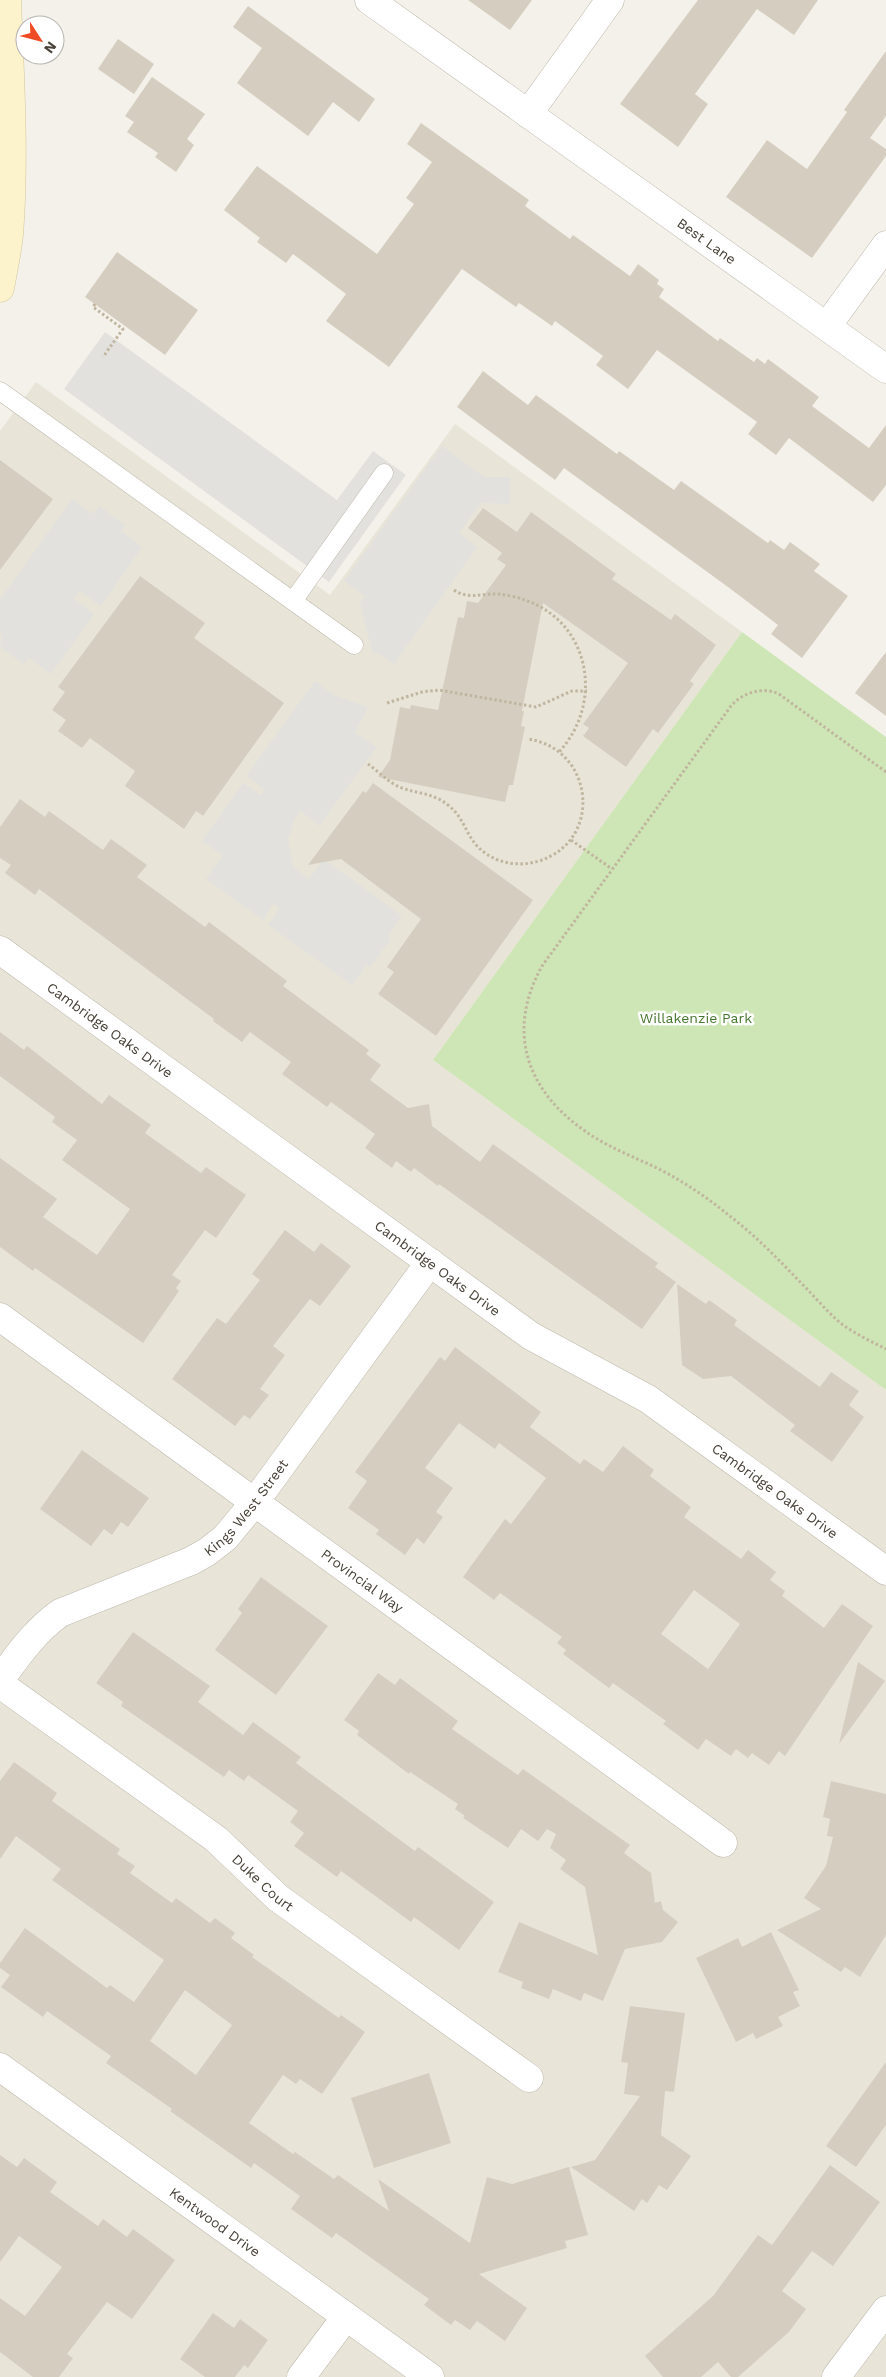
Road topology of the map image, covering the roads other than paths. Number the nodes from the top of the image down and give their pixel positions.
1 (7, 0) edge
2 (369, 0) edge
3 (610, 0) edge
4 (528, 114) junction
5 (886, 245) edge
6 (0, 288) edge
7 (828, 326) junction
8 (886, 370) edge
9 (0, 391) edge
10 (384, 473) dead end
11 (293, 601) junction
12 (354, 645) dead end
13 (0, 950) edge
14 (430, 1262) junction
15 (0, 1317) edge
16 (254, 1503) junction
17 (886, 1571) edge
18 (0, 1680) edge
19 (0, 1684) edge
20 (723, 1843) dead end
21 (0, 2067) edge
22 (529, 2078) dead end
23 (886, 2310) edge
24 (345, 2318) junction
25 (302, 2377) edge
26 (430, 2377) edge
27 (836, 2377) edge

1 - 6 street
2 - 4 street, Best Lane
3 - 4 street
4 - 7 street, Best Lane
5 - 7 street
7 - 8 street, Best Lane
9 - 11 lane
10 - 11 lane
11 - 12 lane
13 - 14 street, Cambridge Oaks Drive
14 - 16 street, Kings West Street
14 - 17 street, Cambridge Oaks Drive
15 - 16 street, Provincial Way
16 - 18 street, Kings West Street
16 - 20 street, Provincial Way
19 - 22 street, Duke Court
21 - 24 street, Kentwood Drive
23 - 27 street
24 - 25 street
24 - 26 street, Kentwood Drive

